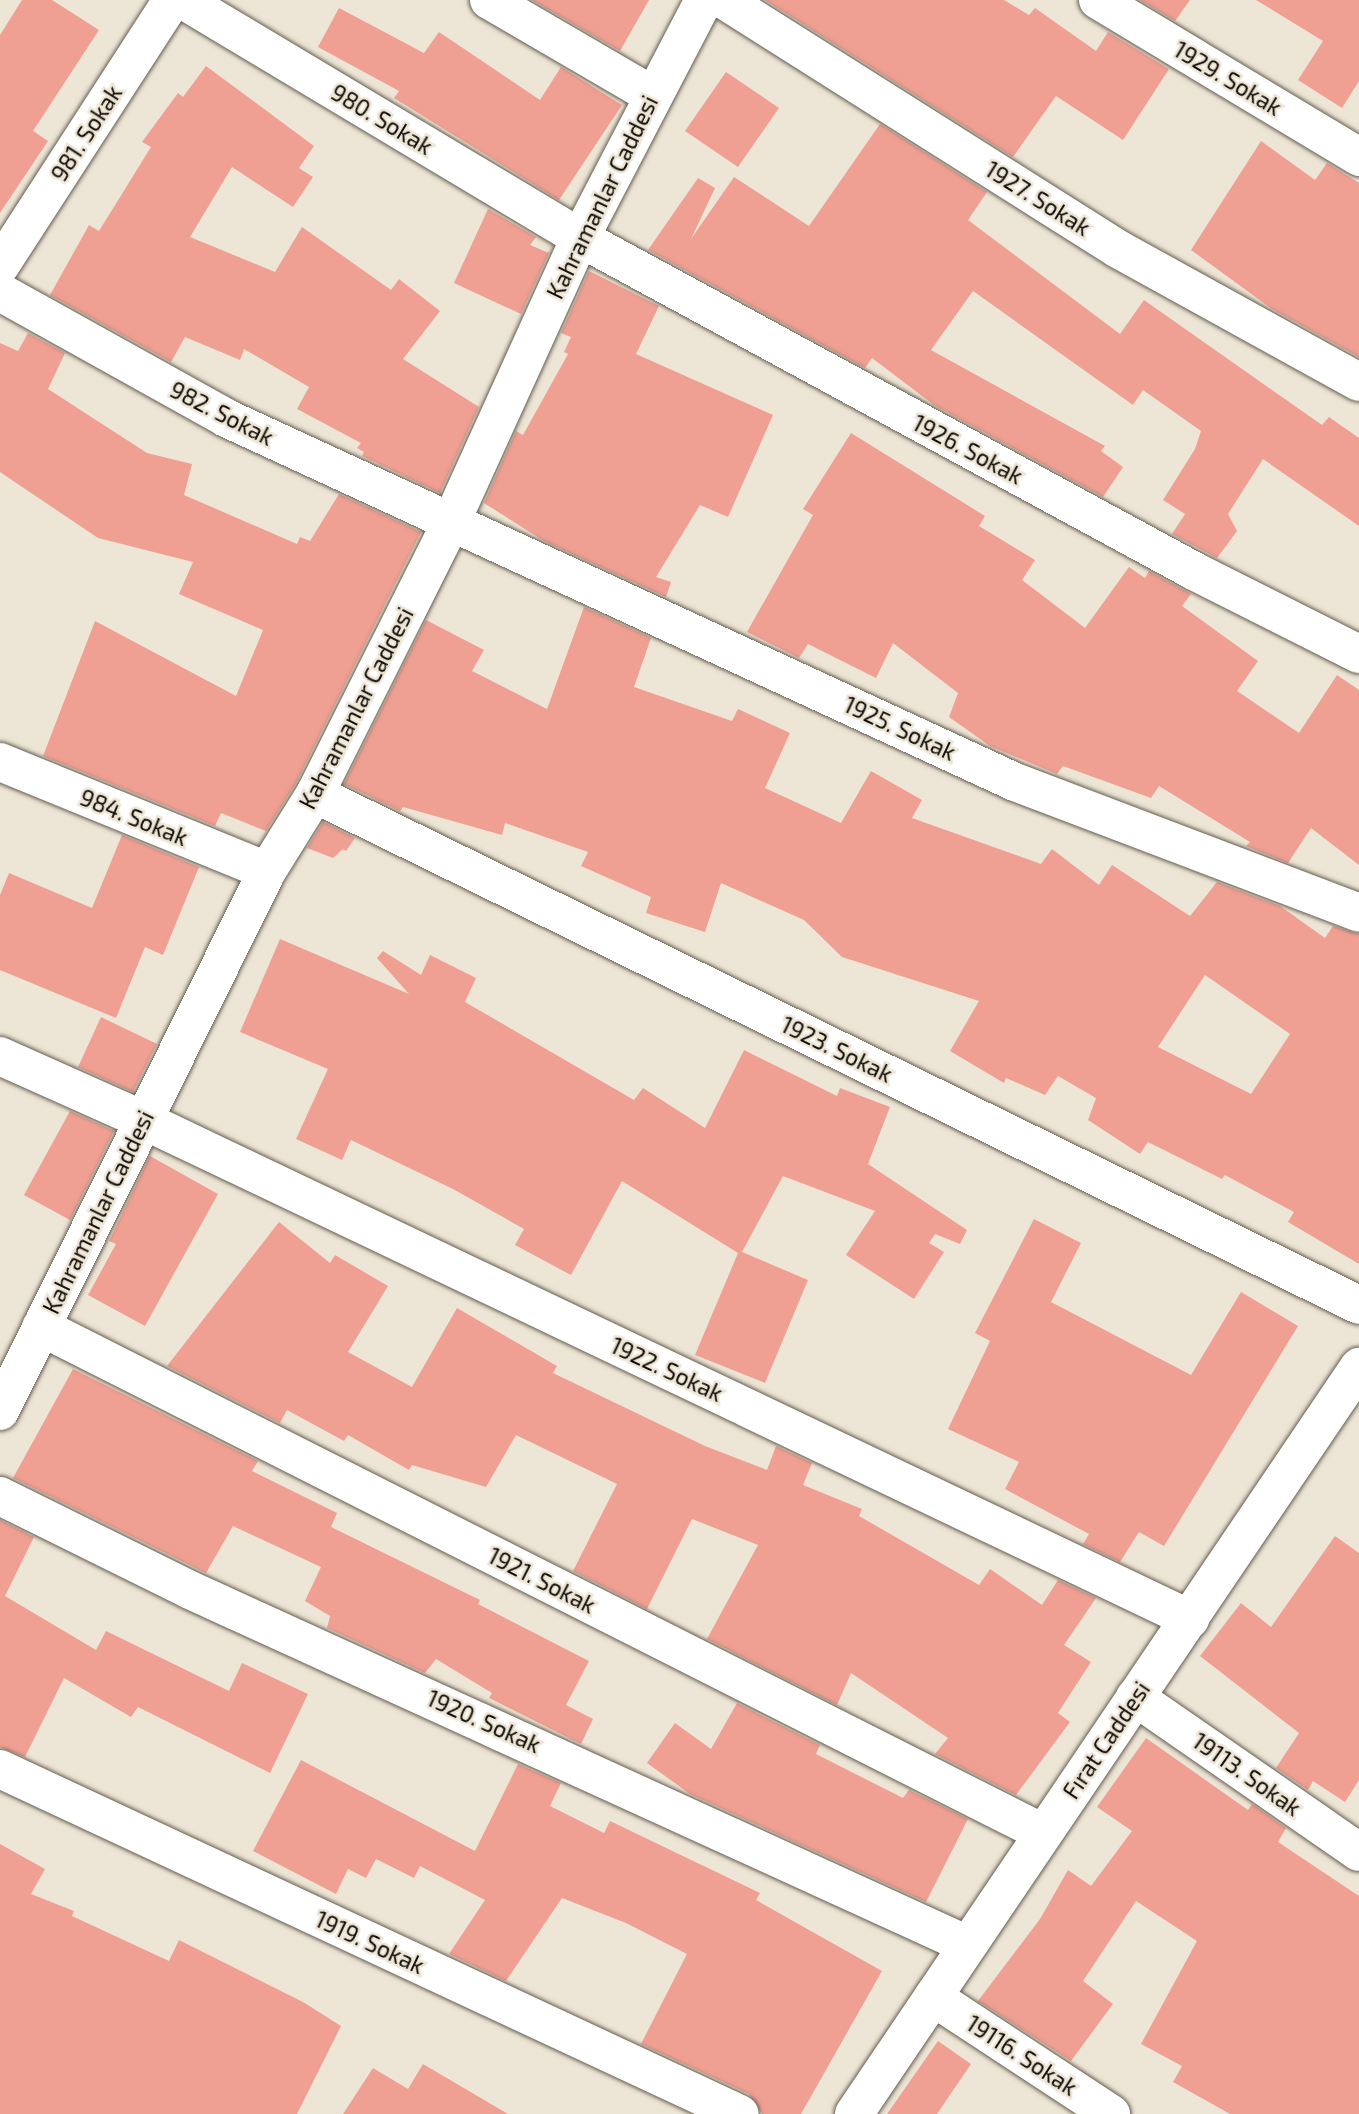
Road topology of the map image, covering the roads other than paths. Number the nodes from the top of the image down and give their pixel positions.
1 (172, 0) edge
2 (183, 0) edge
3 (489, 0) edge
4 (704, 0) edge
5 (724, 0) edge
6 (1098, 0) edge
7 (652, 95) junction
8 (1359, 157) edge
9 (580, 238) junction
10 (0, 266) edge
11 (0, 292) edge
12 (1359, 382) edge
13 (452, 520) junction
14 (1359, 654) edge
15 (0, 762) edge
16 (315, 794) junction
17 (267, 871) junction
18 (1359, 913) edge
19 (0, 1056) edge
20 (143, 1120) junction
21 (1359, 1305) edge
22 (41, 1327) junction
23 (1359, 1367) edge
24 (0, 1411) edge
25 (0, 1496) edge
26 (1190, 1619) junction
27 (1135, 1697) junction
28 (0, 1769) edge
29 (1043, 1833) junction
30 (1359, 1852) edge
31 (968, 1945) junction
32 (933, 1997) junction
33 (740, 2114) edge
34 (855, 2114) edge
35 (1111, 2114) edge

1 - 10 street, 981. Sokak
2 - 9 street, 980. Sokak
3 - 7 street
4 - 7 street, Kahramanlar Caddesi
5 - 12 street, 1927. Sokak
6 - 8 street, 1929. Sokak
7 - 9 street, Kahramanlar Caddesi
9 - 13 street, Kahramanlar Caddesi
9 - 14 street, 1926. Sokak
11 - 13 street, 982. Sokak
13 - 16 street, Kahramanlar Caddesi
13 - 18 street, 1925. Sokak
15 - 17 street, 984. Sokak
16 - 17 street, Kahramanlar Caddesi
16 - 21 street, 1923. Sokak
17 - 20 street, Kahramanlar Caddesi
19 - 20 street, 1922. Sokak
20 - 22 street, Kahramanlar Caddesi
20 - 26 street, 1922. Sokak
22 - 24 street, Kahramanlar Caddesi
22 - 29 street, 1921. Sokak
23 - 26 street, Fırat Caddesi
25 - 31 street, 1920. Sokak
26 - 27 street, Fırat Caddesi
27 - 29 street, Fırat Caddesi
27 - 30 street, 19113. Sokak
28 - 33 street, 1919. Sokak
29 - 31 street, Fırat Caddesi
31 - 32 street, Fırat Caddesi
32 - 34 street, Fırat Caddesi
32 - 35 street, 19116. Sokak

